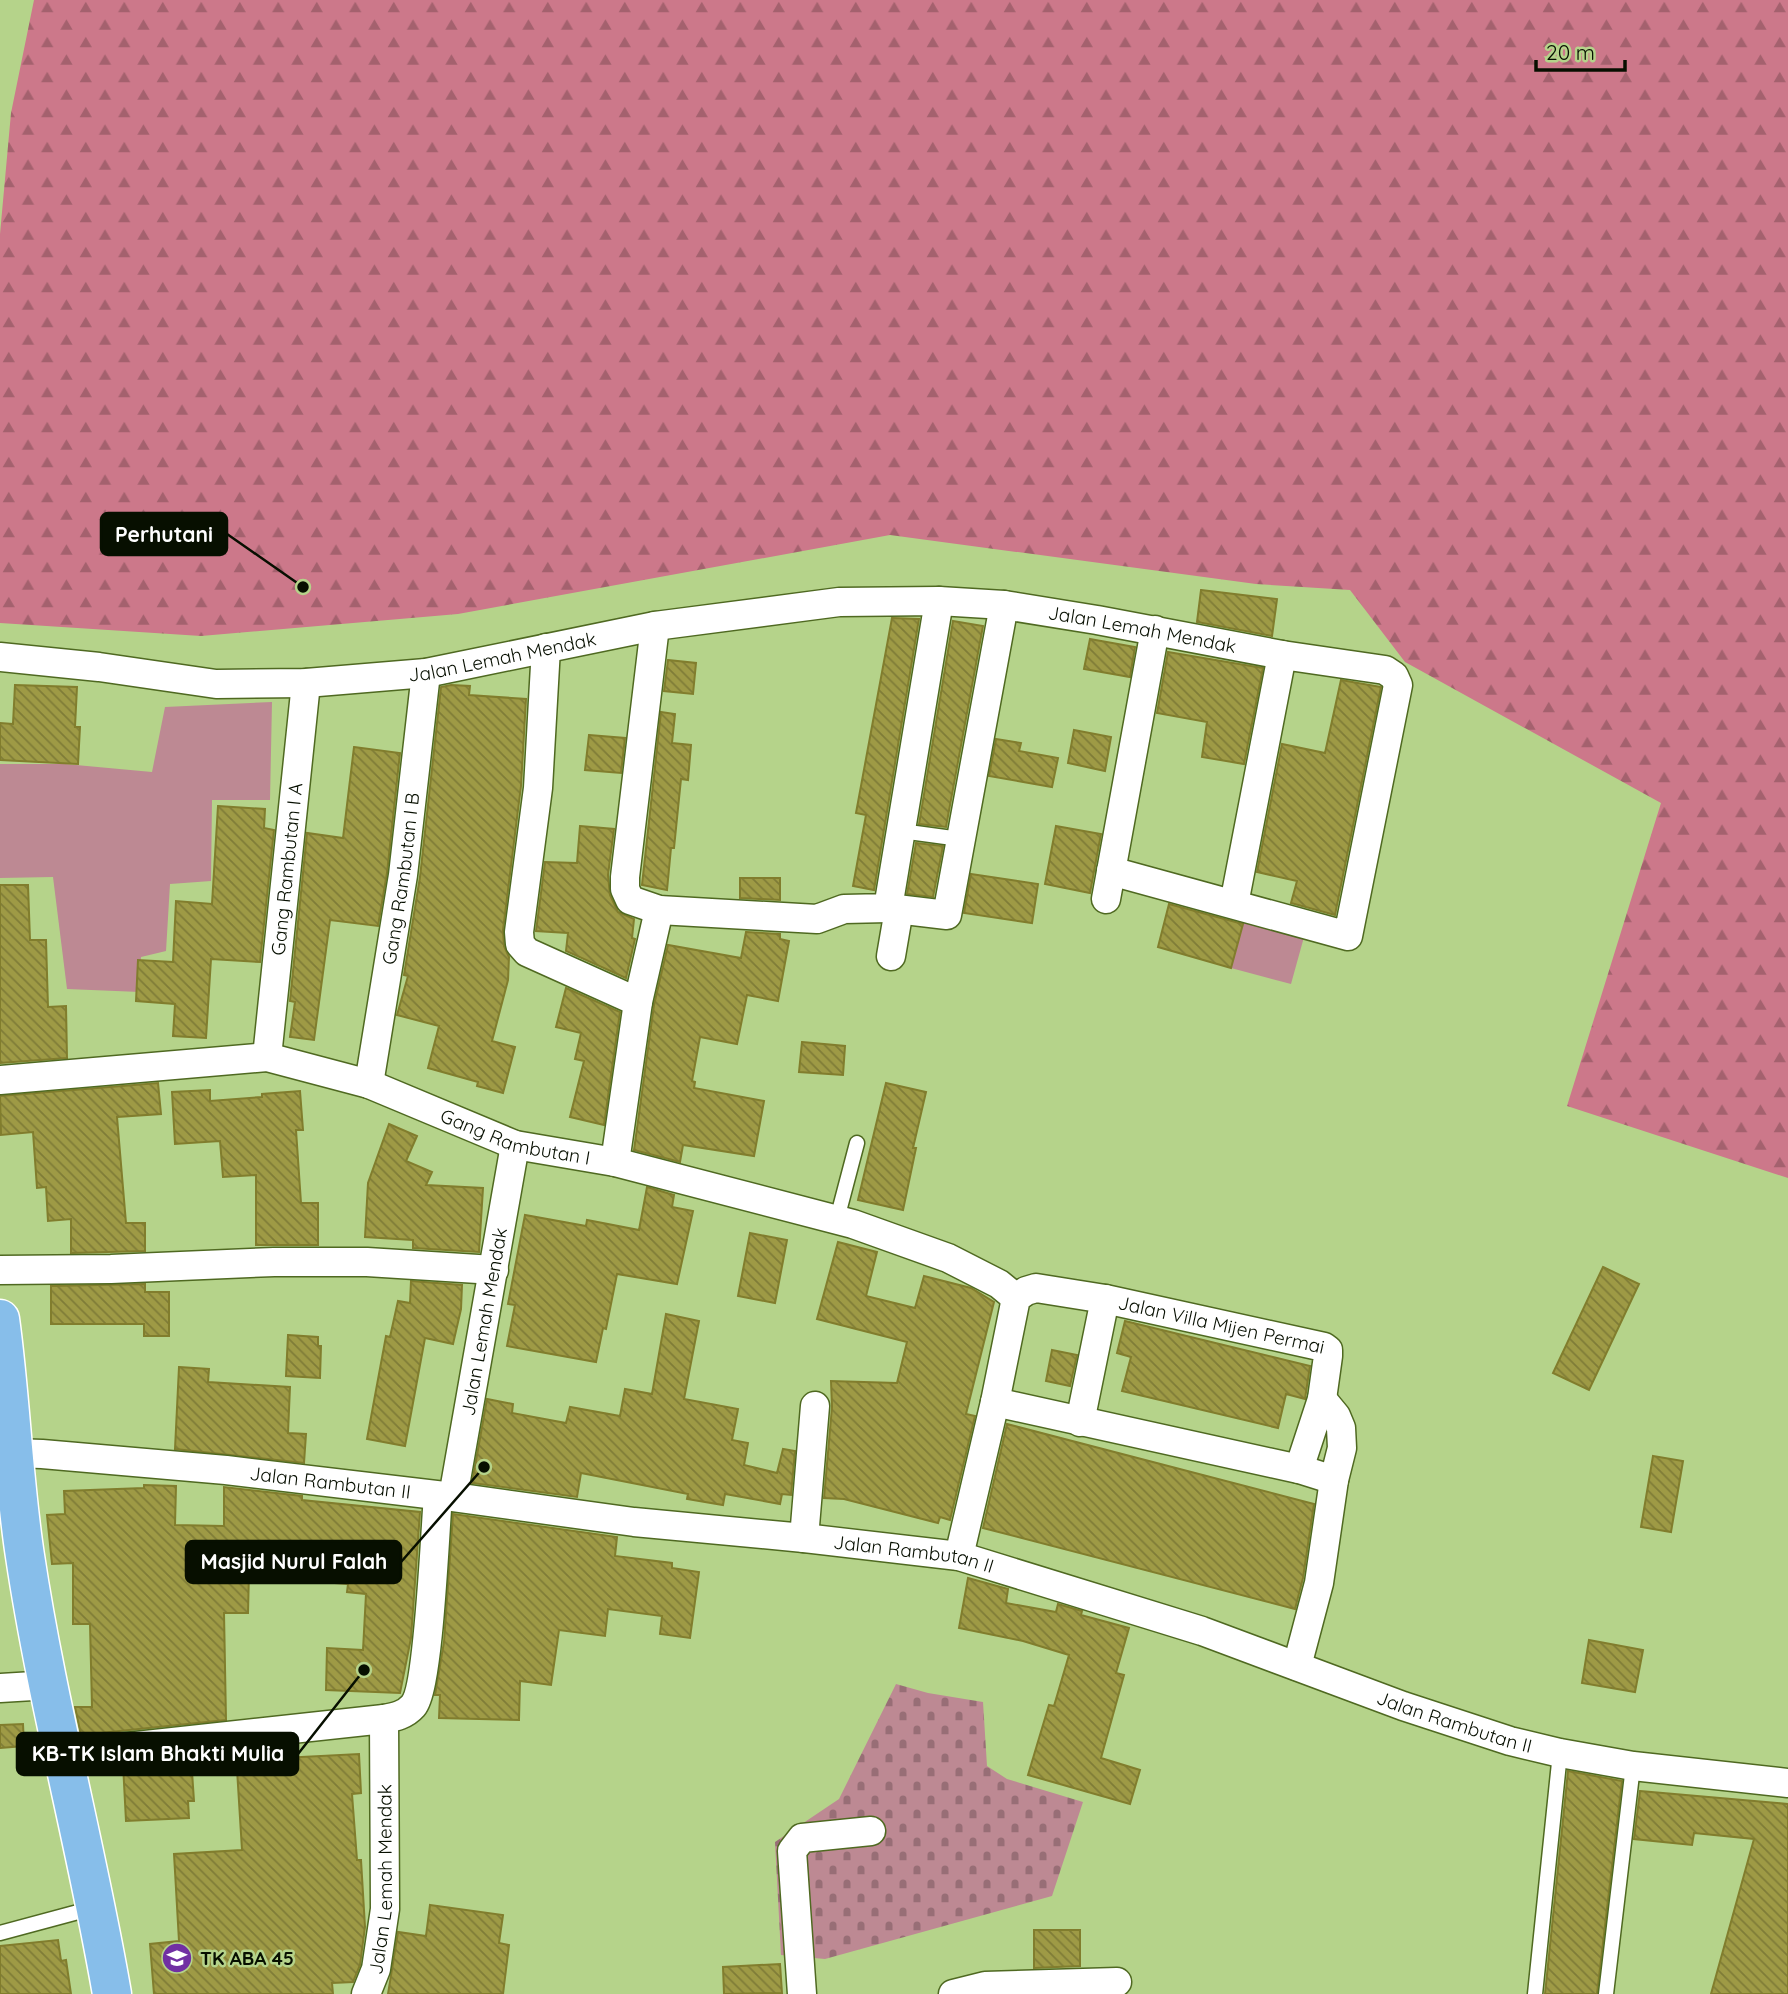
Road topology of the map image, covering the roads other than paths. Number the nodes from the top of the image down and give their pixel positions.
1 (939, 601) junction
2 (1004, 605) junction
3 (656, 625) junction
4 (1155, 631) junction
5 (546, 648) junction
6 (1282, 655) junction
7 (0, 657) edge
8 (426, 673) junction
9 (306, 683) junction
10 (901, 831) junction
11 (960, 839) junction
12 (1111, 872) junction
13 (1106, 899) dead end
14 (1234, 904) junction
15 (892, 908) junction
16 (659, 911) junction
17 (891, 956) dead end
18 (638, 1002) junction
19 (267, 1057) junction
20 (0, 1080) edge
21 (369, 1084) junction
22 (857, 1143) dead end
23 (515, 1144) junction
24 (615, 1162) junction
25 (836, 1219) junction
26 (0, 1270) edge
27 (494, 1270) junction
28 (1016, 1298) junction
29 (1105, 1298) junction
30 (0, 1319) edge
31 (1322, 1399) junction
32 (995, 1402) junction
33 (815, 1406) dead end
34 (1080, 1422) junction
35 (7, 1455) edge
36 (1299, 1469) junction
37 (1334, 1480) junction
38 (445, 1496) junction
39 (804, 1538) junction
40 (959, 1556) junction
41 (1297, 1667) junction
42 (50, 1685) junction
43 (0, 1688) edge
44 (384, 1719) junction
45 (1560, 1753) junction
46 (63, 1754) junction
47 (1633, 1766) junction
48 (1788, 1783) edge
49 (871, 1831) dead end
50 (97, 1907) junction
51 (0, 1933) edge
52 (1117, 1982) dead end
53 (1078, 1989) edge
54 (112, 1994) edge
55 (366, 1994) edge
56 (803, 1994) edge
57 (953, 1994) edge
58 (1535, 1994) edge
59 (1606, 1994) edge

1 - 2 street, Jalan Lemah Mendak
1 - 3 street, Jalan Lemah Mendak
1 - 10 street
2 - 4 street, Jalan Lemah Mendak
2 - 11 street
3 - 5 street, Jalan Lemah Mendak
3 - 16 street
4 - 6 street, Jalan Lemah Mendak
4 - 12 street
5 - 8 street, Jalan Lemah Mendak
5 - 18 street
6 - 14 street
6 - 14 street, Jalan Lemah Mendak
7 - 9 street, Jalan Lemah Mendak
8 - 9 street, Jalan Lemah Mendak
8 - 21 street, Gang Rambutan I B
9 - 19 street, Gang Rambutan I A
10 - 11 lane
10 - 15 street
11 - 15 street
12 - 13 street
12 - 14 street
15 - 16 street
15 - 17 street
16 - 18 street
18 - 24 street
19 - 20 street, Gang Rambutan I
19 - 21 street, Gang Rambutan I
21 - 23 street, Gang Rambutan I
22 - 25 lane
23 - 24 street, Gang Rambutan I
23 - 27 street, Jalan Lemah Mendak
24 - 25 street, Gang Rambutan I
25 - 28 street, Gang Rambutan I
26 - 27 street
27 - 38 street, Jalan Lemah Mendak
28 - 29 street, Jalan Villa Mijen Permai
28 - 32 street
29 - 31 street, Jalan Villa Mijen Permai
29 - 34 street, Jalan Villa Mijen Permai
30 - 35 main road
31 - 36 street, Jalan Villa Mijen Permai
31 - 37 street
32 - 34 street
32 - 40 street
33 - 39 street
34 - 36 street
35 - 38 street, Jalan Rambutan II
35 - 42 main road
36 - 37 street
37 - 41 street
38 - 39 street, Jalan Rambutan II
38 - 44 street, Jalan Lemah Mendak
39 - 40 street, Jalan Rambutan II
40 - 41 street, Jalan Rambutan II
41 - 45 street, Jalan Rambutan II
42 - 43 street
42 - 46 main road
44 - 46 street, Jalan Lemah Mendak
44 - 55 street, Jalan Lemah Mendak
45 - 47 street, Jalan Rambutan II
45 - 58 lane
46 - 50 main road
47 - 48 street, Jalan Rambutan II
47 - 59 lane
49 - 56 street
50 - 51 lane
50 - 54 main road
52 - 53 street
53 - 57 street

